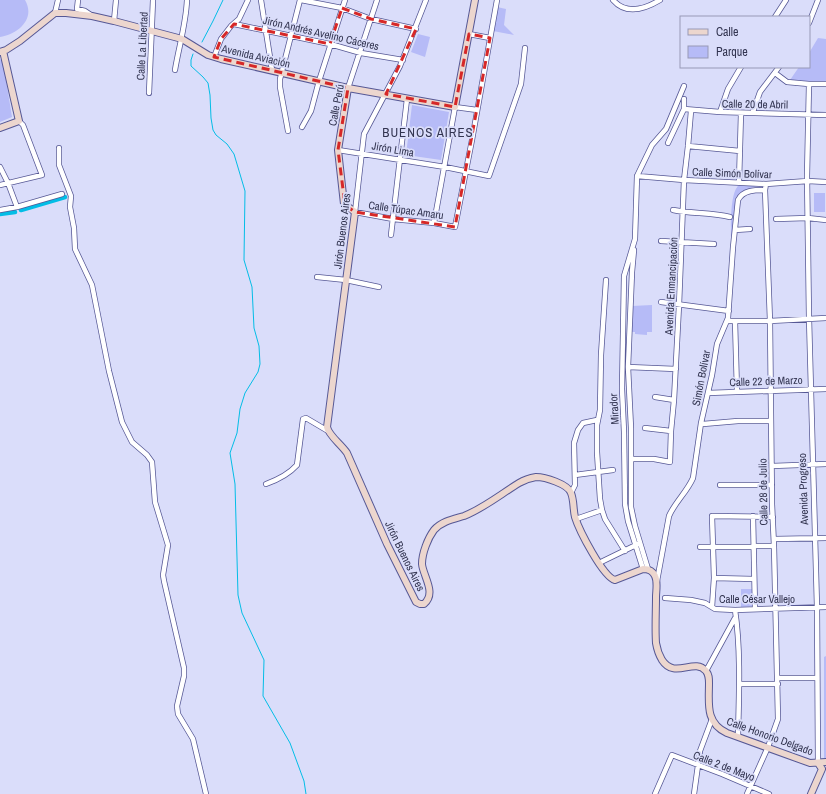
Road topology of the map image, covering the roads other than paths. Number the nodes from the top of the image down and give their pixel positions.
1 (58, 0) edge
2 (78, 0) edge
3 (116, 0) edge
4 (153, 0) edge
5 (187, 0) edge
6 (248, 0) edge
7 (261, 0) edge
8 (301, 0) edge
9 (345, 0) edge
10 (377, 0) edge
11 (426, 0) edge
12 (475, 0) edge
13 (497, 0) edge
14 (613, 0) edge
15 (660, 0) edge
16 (786, 0) edge
17 (818, 0) edge
18 (342, 8) junction
19 (55, 13) junction
20 (92, 16) junction
21 (776, 16) edge
22 (370, 19) junction
23 (810, 20) edge
24 (114, 21) junction
25 (234, 24) junction
26 (416, 29) junction
27 (266, 30) junction
28 (151, 31) junction
29 (469, 34) junction
30 (291, 36) junction
31 (490, 38) junction
32 (182, 39) junction
33 (330, 44) junction
34 (525, 48) dead end
35 (2, 52) edge
36 (361, 53) junction
37 (214, 57) junction
38 (403, 60) junction
39 (741, 68) edge
40 (778, 68) edge
41 (174, 70) dead end
42 (272, 70) junction
43 (282, 72) junction
44 (775, 73) junction
45 (319, 81) junction
46 (809, 84) junction
47 (826, 84) edge
48 (684, 86) dead end
49 (348, 88) junction
50 (149, 93) dead end
51 (386, 94) junction
52 (408, 99) junction
53 (684, 99) dead end
54 (455, 107) junction
55 (684, 109) junction
56 (477, 110) junction
57 (691, 110) junction
58 (720, 112) junction
59 (741, 112) junction
60 (753, 112) junction
61 (809, 114) junction
62 (826, 115) edge
63 (17, 122) junction
64 (302, 127) dead end
65 (0, 128) edge
66 (288, 130) dead end
67 (668, 143) dead end
68 (688, 146) junction
69 (59, 148) dead end
70 (338, 150) junction
71 (740, 151) junction
72 (362, 153) junction
73 (400, 160) junction
74 (0, 167) edge
75 (445, 167) junction
76 (466, 170) junction
77 (637, 176) junction
78 (684, 180) junction
79 (808, 181) junction
80 (739, 182) junction
81 (826, 182) edge
82 (8, 183) junction
83 (766, 184) junction
84 (0, 185) edge
85 (764, 190) junction
86 (62, 194) dead end
87 (17, 207) junction
88 (0, 210) edge
89 (673, 210) dead end
90 (355, 212) junction
91 (682, 212) junction
92 (730, 217) dead end
93 (393, 218) junction
94 (808, 218) junction
95 (776, 219) dead end
96 (826, 220) edge
97 (434, 223) junction
98 (750, 229) dead end
99 (735, 230) junction
100 (391, 235) dead end
101 (661, 241) dead end
102 (682, 243) junction
103 (714, 244) dead end
104 (634, 247) junction
105 (317, 277) dead end
106 (346, 280) junction
107 (606, 280) dead end
108 (379, 287) dead end
109 (661, 302) dead end
110 (680, 305) junction
111 (729, 311) junction
112 (809, 318) junction
113 (826, 318) edge
114 (726, 320) junction
115 (735, 321) junction
116 (770, 321) junction
117 (628, 367) junction
118 (676, 369) junction
119 (810, 388) junction
120 (826, 388) edge
121 (770, 390) junction
122 (737, 391) junction
123 (708, 393) junction
124 (655, 397) dead end
125 (674, 400) junction
126 (597, 420) junction
127 (771, 421) junction
128 (701, 423) junction
129 (645, 428) dead end
130 (328, 431) junction
131 (671, 431) junction
132 (631, 459) junction
133 (812, 464) junction
134 (826, 464) edge
135 (772, 466) junction
136 (613, 470) dead end
137 (598, 472) junction
138 (575, 475) junction
139 (266, 484) dead end
140 (720, 485) dead end
141 (772, 485) junction
142 (571, 493) junction
143 (602, 510) junction
144 (753, 516) junction
145 (772, 517) junction
146 (576, 519) junction
147 (815, 538) junction
148 (826, 538) edge
149 (774, 539) junction
150 (638, 544) junction
151 (713, 546) junction
152 (774, 546) junction
153 (700, 547) dead end
154 (753, 548) junction
155 (626, 551) junction
156 (599, 563) junction
157 (645, 569) junction
158 (714, 578) junction
159 (754, 579) junction
160 (657, 584) junction
161 (665, 598) dead end
162 (712, 607) junction
163 (816, 607) junction
164 (826, 607) edge
165 (755, 608) junction
166 (776, 608) junction
167 (735, 610) junction
168 (735, 618) junction
169 (706, 671) junction
170 (778, 678) junction
171 (816, 678) junction
172 (739, 684) junction
173 (778, 684) junction
174 (712, 719) junction
175 (738, 736) junction
176 (768, 747) junction
177 (826, 762) edge
178 (818, 763) junction
179 (698, 765) junction
180 (750, 786) junction
181 (206, 794) edge
182 (655, 794) edge
183 (694, 794) edge
184 (747, 794) edge
185 (769, 794) edge
186 (811, 794) edge

1 - 19 street
2 - 20 street
3 - 24 street
4 - 28 street, Calle La Libertad
5 - 32 street
6 - 25 street
7 - 27 street
8 - 18 street
8 - 30 street
9 - 18 street
10 - 22 street, Calle Perú
11 - 26 street, Jirón Buenos Aires
12 - 29 street
13 - 31 street
14 - 15 street
16 - 21 street
17 - 23 street
18 - 22 street
18 - 33 street
19 - 20 street, Avenida Aviación
19 - 35 street
20 - 24 street, Avenida Aviación
22 - 26 street
22 - 36 street, Calle Perú
24 - 28 street, Avenida Aviación
25 - 27 street, Jirón Andrés Avelino Cáceres
25 - 37 street
26 - 38 street, Jirón Buenos Aires
27 - 30 street, Jirón Andrés Avelino Cáceres
27 - 42 street
28 - 32 street, Avenida Aviación
28 - 50 street, Calle La Libertad
29 - 31 street
29 - 54 street
30 - 33 street, Jirón Andrés Avelino Cáceres
30 - 43 street
31 - 56 street
32 - 37 street, Avenida Aviación
32 - 41 street
33 - 36 street, Jirón Andrés Avelino Cáceres
33 - 45 street
34 - 76 street, Jirón Lima
35 - 63 street
36 - 38 street, Jirón Andrés Avelino Cáceres
36 - 49 street, Calle Perú
37 - 42 street, Avenida Aviación
38 - 51 street, Jirón Buenos Aires
39 - 58 street
40 - 44 street
42 - 43 street, Avenida Aviación
43 - 45 street, Avenida Aviación
43 - 66 street
44 - 46 street
44 - 60 street
45 - 49 street, Avenida Aviación
45 - 64 street
46 - 47 street
46 - 61 street, Avenida Progreso
48 - 77 street, Mirador
49 - 51 street, Avenida Aviación
49 - 70 street, Calle Perú
51 - 52 street, Avenida Aviación
51 - 72 street, Jirón Buenos Aires
52 - 54 street, Avenida Aviación
52 - 73 street
53 - 55 street
54 - 56 street, Avenida Aviación
54 - 75 street
55 - 57 street, Calle 20 de Abril
55 - 67 street
56 - 76 street
57 - 58 street, Calle 20 de Abril
57 - 68 street, Avenida Enmancipación
58 - 59 street, Calle 20 de Abril
59 - 60 street, Calle 20 de Abril
59 - 71 street
60 - 61 street, Calle 20 de Abril
61 - 62 street, Calle 20 de Abril
61 - 79 street, Avenida Progreso
63 - 65 street
63 - 82 street
68 - 71 street
68 - 78 street, Avenida Enmancipación
69 - 181 street
70 - 72 street, Jirón Lima
70 - 90 street, Calle Perú
71 - 80 street
72 - 73 street, Jirón Lima
72 - 90 street, Jirón Buenos Aires
73 - 75 street, Jirón Lima
73 - 93 street
74 - 82 street
75 - 76 street, Jirón Lima
75 - 97 street
76 - 97 street, Calle Túpac Amaru
77 - 78 street, Calle Simón Bolívar
77 - 104 street, Mirador
78 - 80 street, Calle Simón Bolívar
78 - 91 street, Avenida Enmancipación
79 - 81 street, Calle Simón Bolívar
79 - 83 street, Calle Simón Bolívar
79 - 94 street, Avenida Progreso
80 - 83 street, Calle Simón Bolívar
82 - 84 street
82 - 87 street
83 - 85 street, Calle 28 de Julio
85 - 99 street, Simón Bolívar
85 - 116 street, Calle 28 de Julio
86 - 87 street
87 - 88 street
89 - 91 street
90 - 93 street, Calle Túpac Amaru
90 - 106 street, Jirón Buenos Aires
91 - 92 street
91 - 102 street, Avenida Enmancipación
93 - 97 street, Calle Túpac Amaru
93 - 100 street
94 - 95 street
94 - 96 street
94 - 112 street, Avenida Progreso
98 - 99 street
99 - 111 street, Simón Bolívar
101 - 102 street
102 - 103 street
102 - 110 street, Avenida Enmancipación
104 - 117 street, Mirador
104 - 150 street, Mirador
105 - 106 street
106 - 108 street
106 - 130 street, Jirón Buenos Aires
107 - 126 street
109 - 110 street
110 - 111 street
110 - 118 street, Avenida Enmancipación
111 - 114 street, Simón Bolívar
112 - 113 street
112 - 116 street
112 - 119 street, Avenida Progreso
114 - 115 street
114 - 123 street, Simón Bolívar
115 - 116 street
115 - 122 street
116 - 121 street, Calle 28 de Julio
117 - 118 street
117 - 132 street, Mirador
118 - 125 street, Avenida Enmancipación
119 - 120 street, Calle 22 de Marzo
119 - 121 street, Calle 22 de Marzo
119 - 133 street, Avenida Progreso
121 - 122 street, Calle 22 de Marzo
121 - 127 street, Calle 28 de Julio
122 - 123 street, Calle 22 de Marzo
123 - 128 street, Simón Bolívar
124 - 125 street
125 - 131 street, Avenida Enmancipación
126 - 137 street
126 - 138 street
127 - 128 street
127 - 135 street, Calle 28 de Julio
128 - 160 street, Simón Bolívar
129 - 131 street
130 - 139 street
130 - 142 street, Jirón Buenos Aires
131 - 132 street, Avenida Enmancipación
132 - 150 street, Mirador
133 - 134 street
133 - 135 street
133 - 147 street, Avenida Progreso
135 - 141 street, Calle 28 de Julio
136 - 137 street
137 - 138 street
137 - 143 street
138 - 142 street
140 - 141 street
141 - 145 street, Calle 28 de Julio
142 - 146 street
143 - 146 street
143 - 155 street
144 - 145 street
144 - 151 street
144 - 154 street
145 - 149 street, Calle 28 de Julio
146 - 156 street
147 - 148 street
147 - 149 street
147 - 163 street, Avenida Progreso
149 - 152 street, Calle 28 de Julio
150 - 155 street
150 - 157 street, Mirador
151 - 153 street
151 - 154 street
151 - 158 street
152 - 154 street
152 - 166 street, Calle 28 de Julio
154 - 159 street
155 - 156 street
156 - 157 street
157 - 160 street
158 - 159 street
158 - 162 street
159 - 165 street
160 - 169 street
161 - 162 street, Calle César Vallejo
162 - 167 street, Calle César Vallejo
163 - 164 street, Calle César Vallejo
163 - 166 street, Calle César Vallejo
163 - 171 street, Avenida Progreso
165 - 166 street, Calle César Vallejo
165 - 167 street, Calle César Vallejo
166 - 170 street, Calle 28 de Julio
167 - 168 street
168 - 169 street
168 - 172 street
169 - 174 street
170 - 171 street
170 - 173 street, Calle 28 de Julio
171 - 178 street, Avenida Progreso
172 - 173 street
172 - 175 street
173 - 176 street, Calle 28 de Julio
174 - 175 street, Calle Honorio Delgado
174 - 179 street
175 - 176 street, Calle Honorio Delgado
176 - 178 street, Calle Honorio Delgado
176 - 180 street, Calle 28 de Julio
177 - 178 street, Calle Honorio Delgado
178 - 186 street, Avenida Progreso
179 - 180 street, Calle 2 de Mayo
179 - 182 street, Calle 2 de Mayo
179 - 183 street
180 - 184 street, Calle 28 de Julio
180 - 185 street, Calle 2 de Mayo

